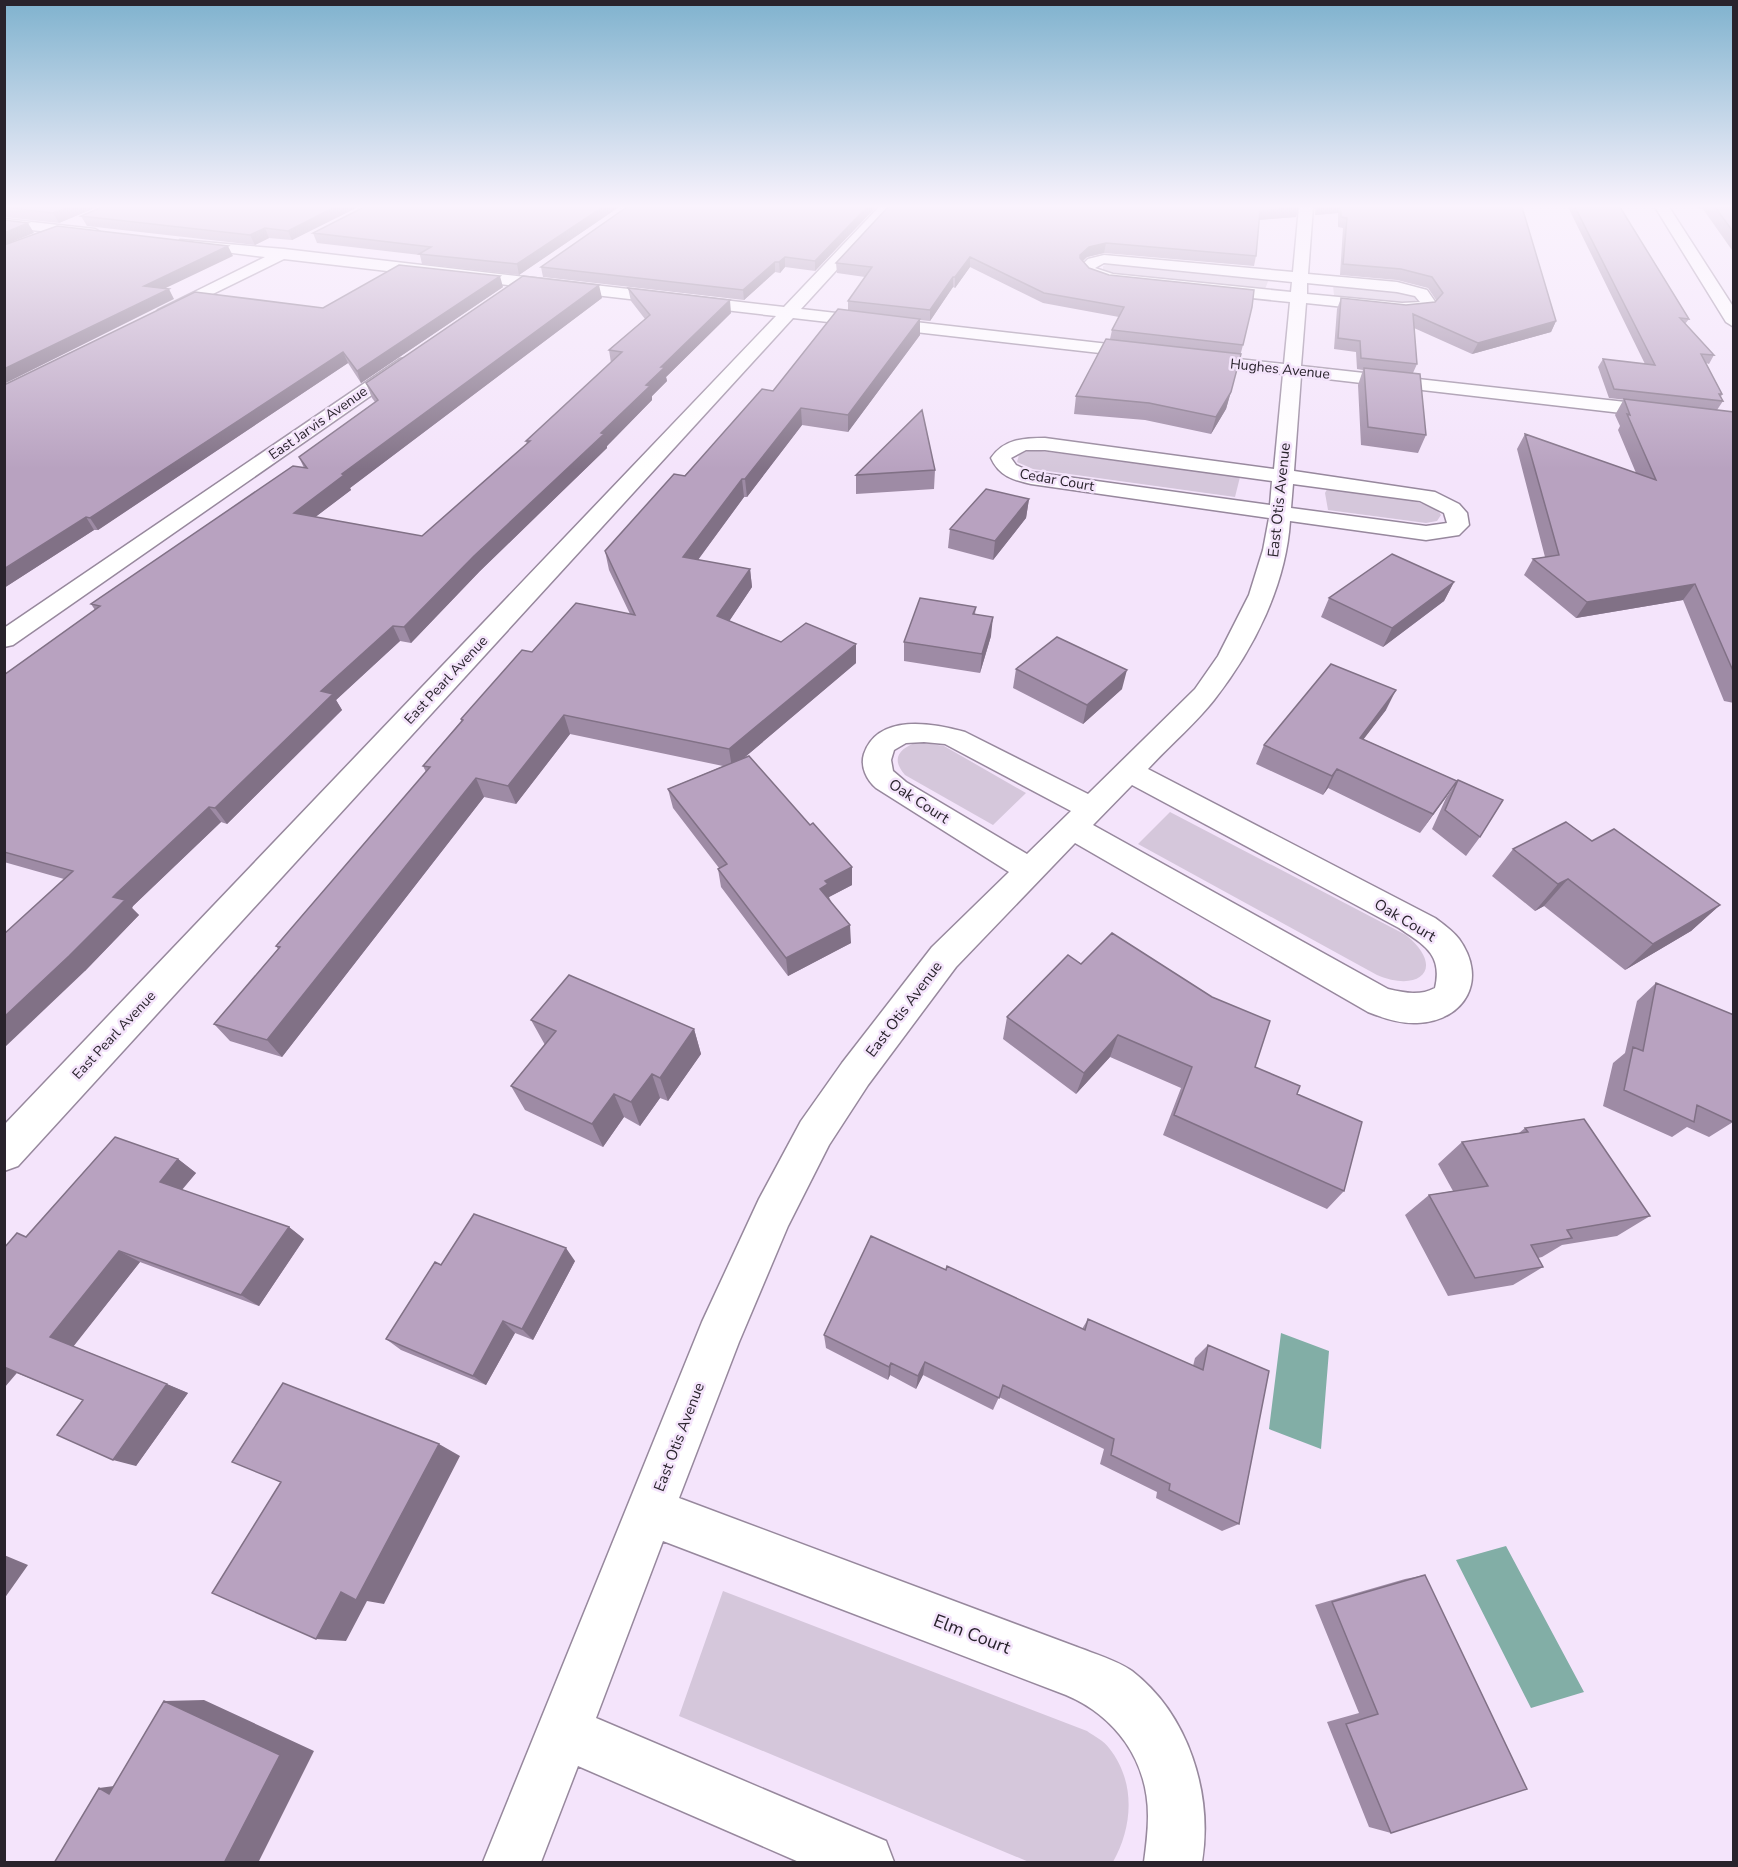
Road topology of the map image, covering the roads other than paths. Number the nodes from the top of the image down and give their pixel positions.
1 (202, 294) edge
2 (507, 294) edge
3 (628, 294) edge
4 (806, 294) edge
5 (1298, 294) edge
6 (1332, 294) edge
7 (1422, 294) edge
8 (1717, 294) edge
9 (497, 301) edge
10 (789, 313) junction
11 (151, 320) edge
12 (1734, 322) edge
13 (419, 354) edge
14 (1155, 354) edge
15 (1179, 357) edge
16 (1292, 370) junction
17 (1734, 420) edge
18 (1283, 476) junction
19 (1280, 513) junction
20 (4, 640) edge
21 (1130, 772) junction
22 (1083, 819) junction
23 (1030, 870) junction
24 (4, 1153) edge
25 (650, 1512) junction
26 (564, 1732) junction
27 (512, 1863) edge
28 (865, 1863) edge
29 (1173, 1863) edge

1 - 11 street
2 - 9 street
3 - 10 street
4 - 10 street, East Pearl Avenue
5 - 16 street, East Otis Avenue
6 - 7 street
8 - 12 street
10 - 14 street
10 - 24 street, East Pearl Avenue
13 - 20 street, East Jarvis Avenue
15 - 16 street, Hughes Avenue
16 - 17 street, Hughes Avenue
16 - 18 street, East Otis Avenue
18 - 19 street, East Otis Avenue
18 - 19 street, Cedar Court
18 - 19 street, Cedar Court
19 - 21 street, East Otis Avenue
21 - 22 street, East Otis Avenue
21 - 22 street, Oak Court
22 - 23 street, East Otis Avenue
22 - 23 street, Oak Court
23 - 25 street, East Otis Avenue
25 - 26 street, East Otis Avenue
25 - 29 street, Elm Court
26 - 27 street, East Otis Avenue
26 - 28 street

